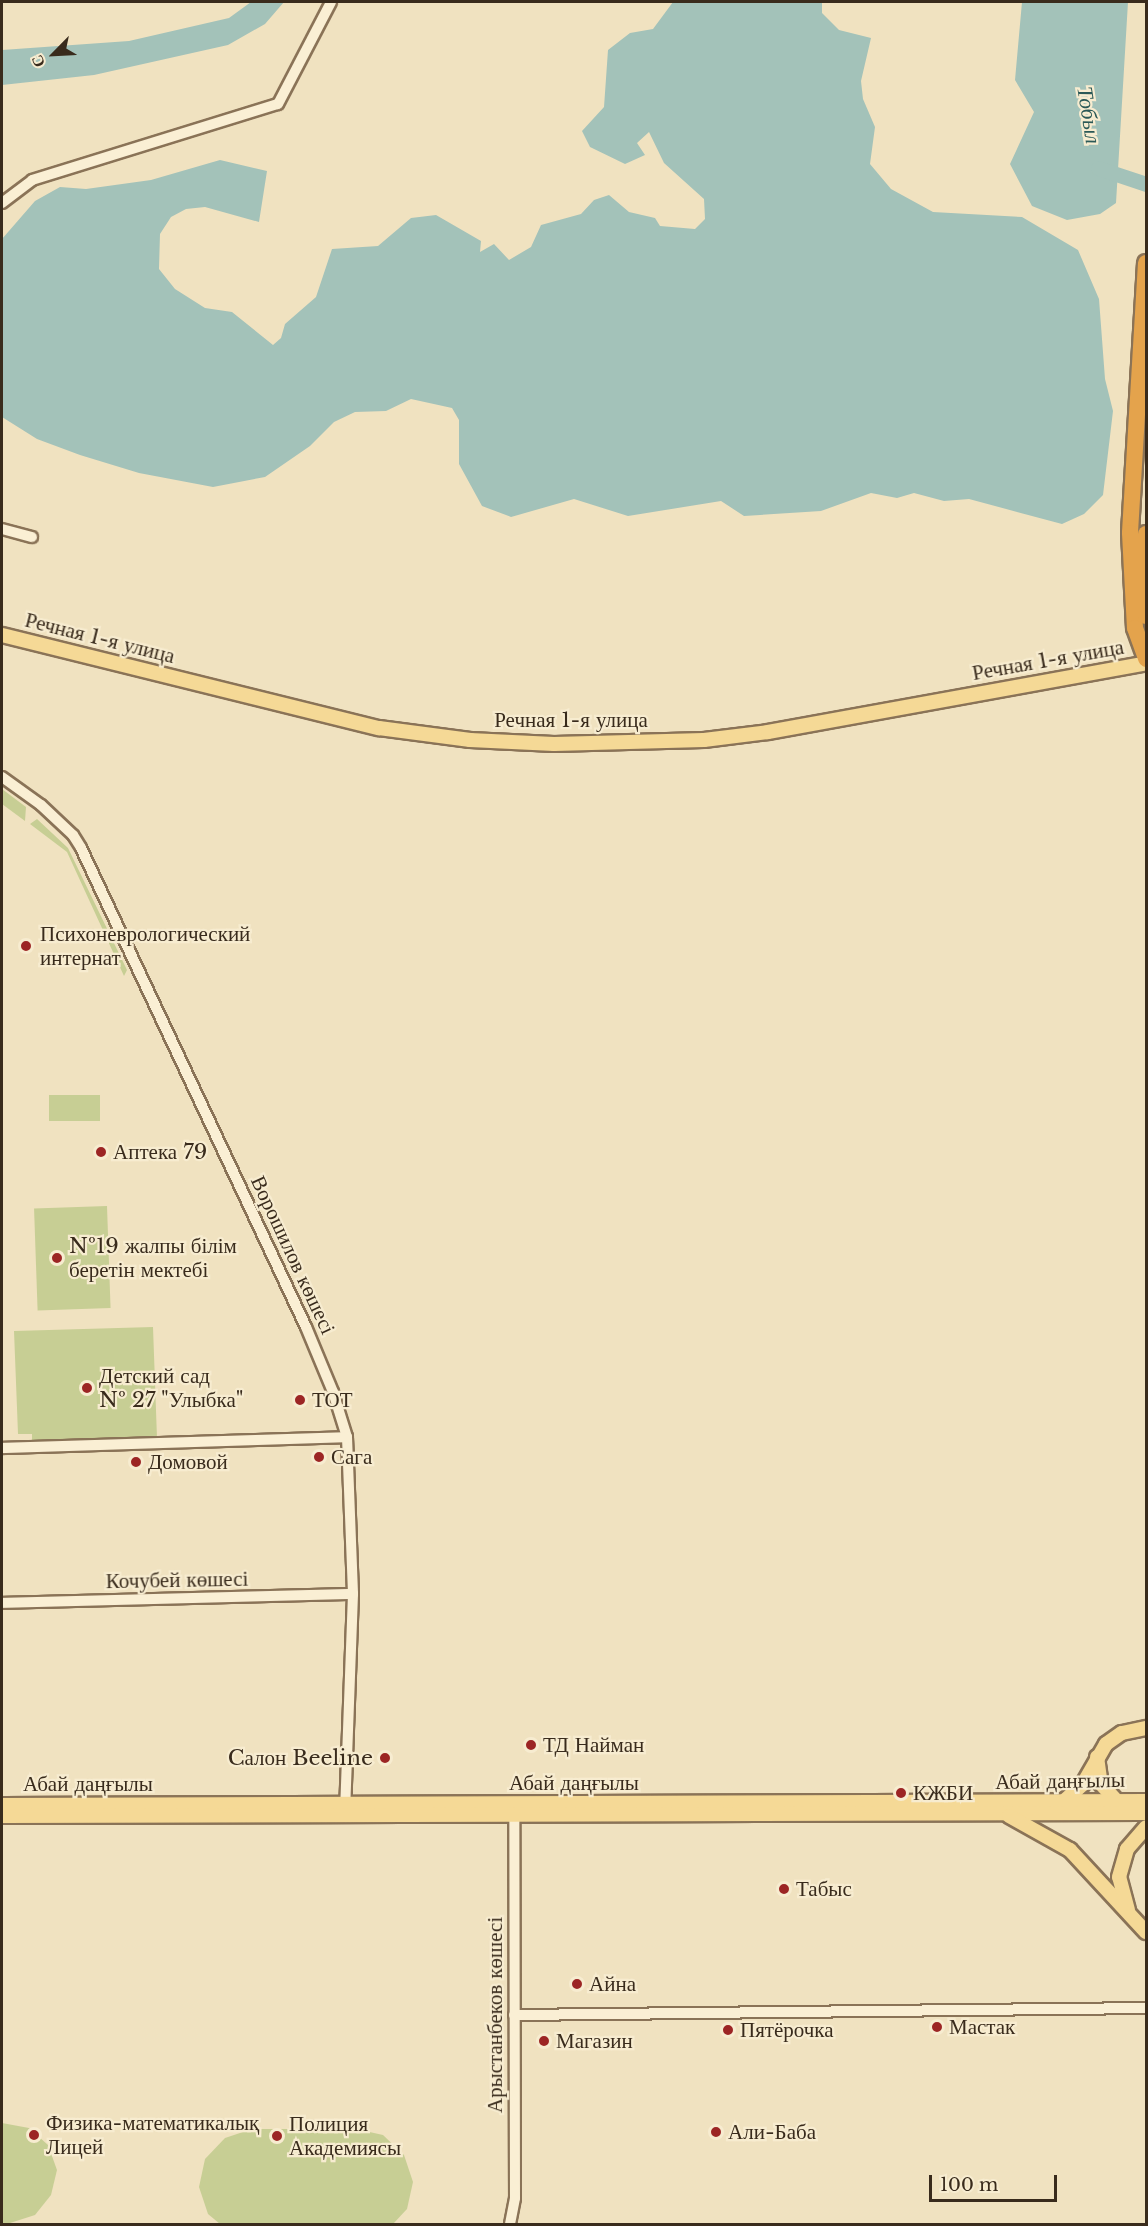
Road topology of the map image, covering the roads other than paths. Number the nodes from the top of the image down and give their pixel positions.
1 (331, 2) edge
2 (2, 203) edge
3 (1146, 263) edge
4 (2, 529) edge
5 (1146, 534) edge
6 (32, 537) dead end
7 (1146, 616) edge
8 (2, 635) edge
9 (1146, 661) edge
10 (2, 777) edge
11 (347, 1437) junction
12 (2, 1448) edge
13 (352, 1594) junction
14 (2, 1603) edge
15 (1146, 1728) edge
16 (1097, 1757) junction
17 (1063, 1802) junction
18 (1118, 1802) junction
19 (1146, 1802) edge
20 (2, 1805) edge
21 (345, 1810) junction
22 (514, 1810) junction
23 (1146, 1813) edge
24 (1008, 1815) junction
25 (2, 1816) edge
26 (1146, 1827) edge
27 (1128, 1912) junction
28 (1146, 1932) edge
29 (1146, 2008) edge
30 (514, 2015) junction
31 (510, 2224) edge

1 - 2 street
3 - 9 highway
4 - 6 street
5 - 7 highway
8 - 9 main road, Речная 1-я улица
10 - 11 street, Ворошилов көшесі
11 - 12 street
11 - 13 street, Ворошилов көшесі
13 - 14 street, Кочубей көшесі
13 - 21 street, Ворошилов көшесі
15 - 16 main road
16 - 17 main road
16 - 18 main road
17 - 18 main road, Абай даңғылы
17 - 22 main road, Абай даңғылы
18 - 19 main road, Абай даңғылы
20 - 21 main road, Абай даңғылы
21 - 22 main road, Абай даңғылы
21 - 25 main road, Абай даңғылы
22 - 24 main road, Абай даңғылы
22 - 30 street, Арыстанбеков көшесі
23 - 24 main road, Абай даңғылы
24 - 27 main road
26 - 27 main road
27 - 28 main road
29 - 30 street
30 - 31 street, Арыстанбеков көшесі

